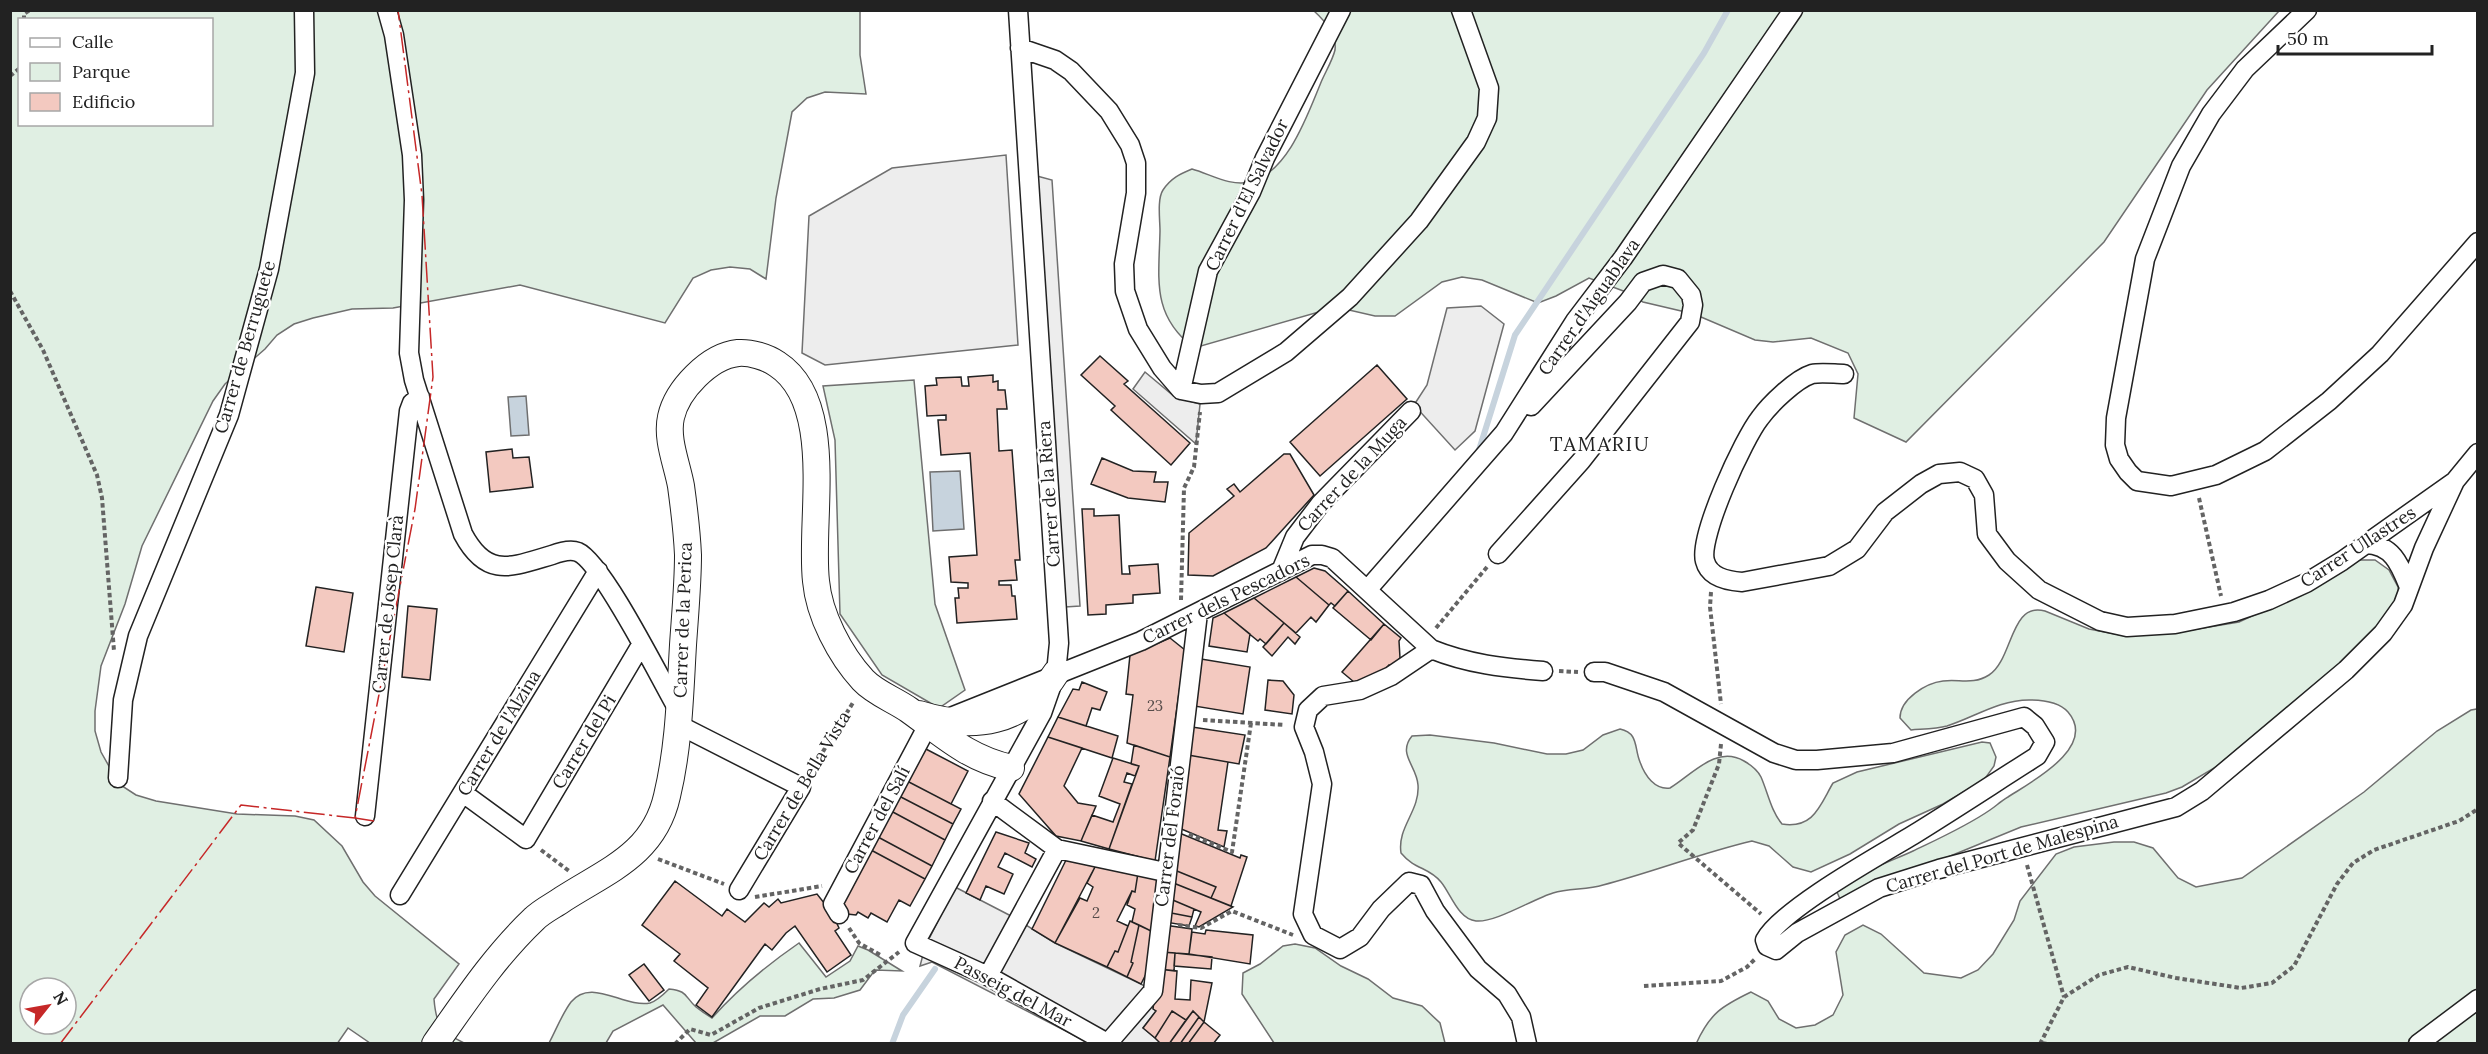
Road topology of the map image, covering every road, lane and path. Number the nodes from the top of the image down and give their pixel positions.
1 (304, 10) edge
2 (387, 10) edge
3 (1018, 10) edge
4 (1341, 10) edge
5 (1461, 10) edge
6 (1793, 10) edge
7 (2307, 10) edge
8 (1020, 48) junction
9 (2478, 242) edge
10 (10, 291) edge
11 (1844, 374) dead end
12 (1181, 390) junction
13 (1201, 394) junction
14 (420, 397) junction
15 (1411, 411) dead end
16 (1504, 433) junction
17 (2478, 453) edge
18 (2195, 480) junction
19 (2455, 481) junction
20 (2366, 544) junction
21 (1498, 554) joint
22 (598, 571) junction
23 (1281, 571) junction
24 (1712, 573) junction
25 (2409, 587) junction
26 (1368, 590) junction
27 (1198, 613) junction
28 (2225, 613) junction
29 (1181, 622) junction
30 (641, 645) junction
31 (1427, 646) junction
32 (114, 661) dead end
33 (1543, 671) joint
34 (1594, 672) joint
35 (1056, 673) junction
36 (865, 682) junction
37 (926, 719) junction
38 (1184, 719) junction
39 (1251, 723) junction
40 (679, 725) junction
41 (1723, 725) junction
42 (1304, 727) junction
43 (1011, 768) junction
44 (118, 778) dead end
45 (801, 787) junction
46 (463, 793) junction
47 (992, 801) junction
48 (2478, 809) edge
49 (366, 816) dead end
50 (1171, 827) junction
51 (526, 839) junction
52 (2020, 848) junction
53 (1057, 849) junction
54 (1165, 872) junction
55 (587, 884) junction
56 (739, 890) dead end
57 (400, 895) dead end
58 (839, 914) joint
59 (1160, 923) junction
60 (1776, 927) junction
61 (1310, 930) junction
62 (915, 943) junction
63 (1767, 946) junction
64 (882, 956) dead end
65 (988, 976) junction
66 (1644, 986) dead end
67 (2064, 997) junction
68 (2478, 999) edge
69 (1109, 1043) edge
70 (435, 1044) edge
71 (675, 1044) edge
72 (1527, 1044) edge
73 (2040, 1044) edge
74 (2418, 1044) edge

1 - 44 street, Carrer de Berruguete
2 - 14 street
3 - 8 street, Carrer de la Riera
4 - 12 street, Carrer d'El Salvador
5 - 13 street
6 - 16 street, Carrer d'Aiguablava
7 - 18 street
8 - 12 street
8 - 35 street, Carrer de la Riera
9 - 18 street
10 - 32 path
11 - 24 street
12 - 13 street
13 - 29 path
14 - 22 street
14 - 49 street, Carrer de Josep Clarà
15 - 23 street, Carrer de la Muga
16 - 21 street
16 - 26 street, Carrer d'Aiguablava
17 - 19 street, Carrer Ullastres
18 - 28 path
19 - 20 street, Carrer Ullastres
19 - 25 street, Carrer del Port de Malespina
20 - 25 street
20 - 28 street, Carrer Ullastres
21 - 31 path
22 - 30 street
22 - 46 street, Carrer de l'Alzina
23 - 26 street, Carrer dels Pescadors
23 - 27 street, Carrer dels Pescadors
24 - 28 street, Carrer Ullastres
24 - 41 path
25 - 52 street, Carrer del Port de Malespina
26 - 31 street, Carrer dels Pescadors
27 - 29 street, Carrer dels Pescadors
27 - 38 street, Carrer del Foraió
29 - 35 street, Carrer dels Pescadors
30 - 40 street
30 - 51 street, Carrer del Pi
31 - 33 street, Carrer dels Pescadors
31 - 42 street
33 - 34 path
34 - 41 street
35 - 37 street
35 - 43 street, Carrer de la Riera
36 - 37 street, Carrer de la Perica
36 - 40 street, Carrer de la Perica
36 - 45 path, Carrer de Bella Vista
37 - 43 street, Carrer de la Perica
37 - 58 street, Carrer del Salí
38 - 39 path
38 - 50 street, Carrer del Foraió
39 - 42 path
39 - 50 path
40 - 45 street
40 - 55 street, Carrer de la Perica
41 - 60 path
41 - 60 street, Carrer del Port de Malespina
42 - 61 street
43 - 47 street, Carrer de la Riera
45 - 56 street, Carrer de Bella Vista
46 - 51 street
46 - 57 street, Carrer de l'Alzina
47 - 53 street
47 - 62 street, Carrer de la Riera
48 - 67 path
50 - 54 street, Carrer del Foraió
51 - 55 path
52 - 63 street, Carrer del Port de Malespina
52 - 67 path
53 - 54 street
53 - 65 street
54 - 59 street, Carrer del Foraió
55 - 70 street, Carrer de la Perica
58 - 64 path
59 - 61 path
59 - 69 street, Carrer del Foraió
60 - 63 street, Carrer del Port de Malespina
61 - 72 street
62 - 65 street, Passeig del Mar
62 - 71 path
63 - 66 path
65 - 69 street, Passeig del Mar
67 - 73 path
68 - 74 street

